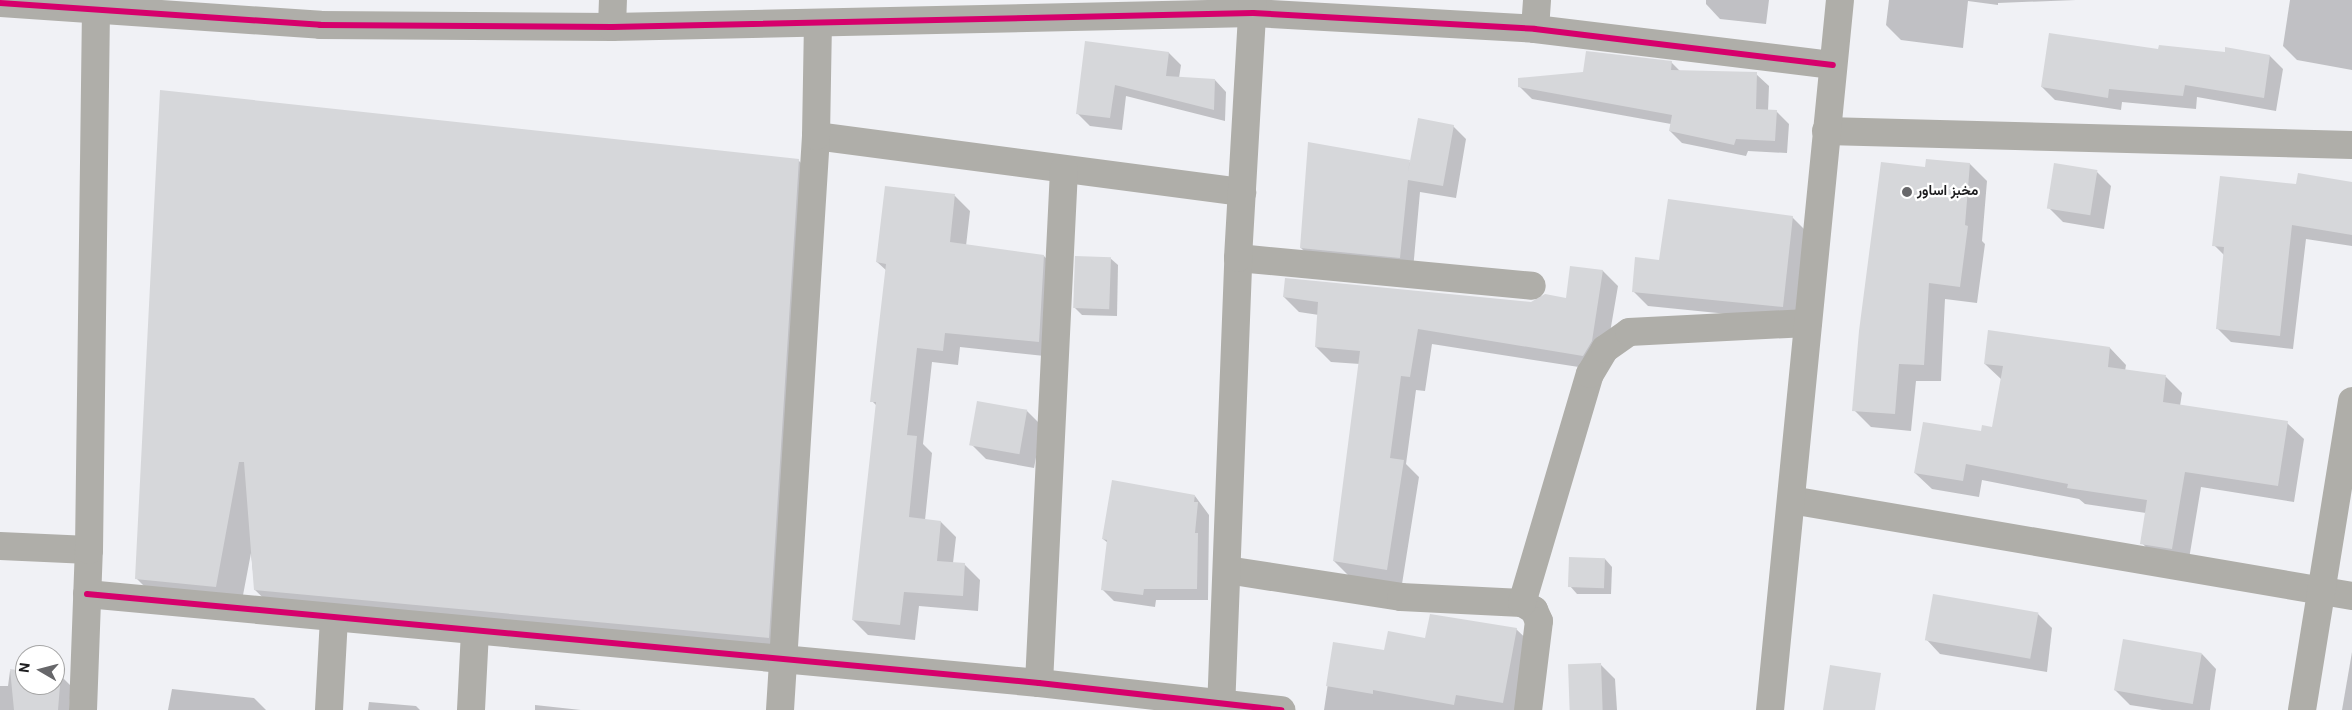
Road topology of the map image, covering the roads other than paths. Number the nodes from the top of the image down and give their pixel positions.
1 (613, 0) edge
2 (1537, 0) edge
3 (1840, 0) edge
4 (0, 3) edge
5 (1253, 6) edge
6 (96, 7) junction
7 (260, 10) edge
8 (931, 11) edge
9 (818, 24) junction
10 (612, 27) junction
11 (1535, 29) junction
12 (1833, 64) junction
13 (1826, 131) junction
14 (816, 136) junction
15 (2352, 145) edge
16 (1064, 170) junction
17 (1242, 192) junction
18 (1238, 258) junction
19 (1532, 286) dead end
20 (1808, 323) junction
21 (2352, 402) edge
22 (1791, 500) junction
23 (0, 546) edge
24 (88, 550) junction
25 (1227, 570) junction
26 (2322, 592) junction
27 (87, 594) junction
28 (2352, 596) edge
29 (1522, 603) junction
30 (334, 618) junction
31 (475, 632) junction
32 (782, 660) junction
33 (1039, 683) junction
34 (1221, 707) edge
35 (83, 710) edge
36 (329, 710) edge
37 (471, 710) edge
38 (780, 710) edge
39 (1281, 710) edge
40 (1528, 710) edge
41 (1770, 710) edge
42 (2302, 710) edge

1 - 10 street
2 - 11 street
3 - 12 street
4 - 6 street
5 - 8 street
5 - 11 street
5 - 17 street
6 - 7 street
6 - 24 street
7 - 10 street
8 - 9 street
9 - 10 street
9 - 14 street
11 - 12 street
12 - 13 street
13 - 15 street
13 - 20 street
14 - 16 street
14 - 32 street
16 - 17 street
16 - 33 street
17 - 18 street
18 - 19 street
18 - 25 street
20 - 22 street
20 - 29 street
21 - 26 street
22 - 26 street
22 - 41 street
23 - 24 street
24 - 27 street
25 - 29 street
25 - 34 street
26 - 28 street
26 - 42 street
27 - 30 street
27 - 35 street
29 - 40 street
30 - 31 street
30 - 36 street
31 - 32 street
31 - 37 street
32 - 33 street
32 - 38 street
33 - 34 street
34 - 39 street

